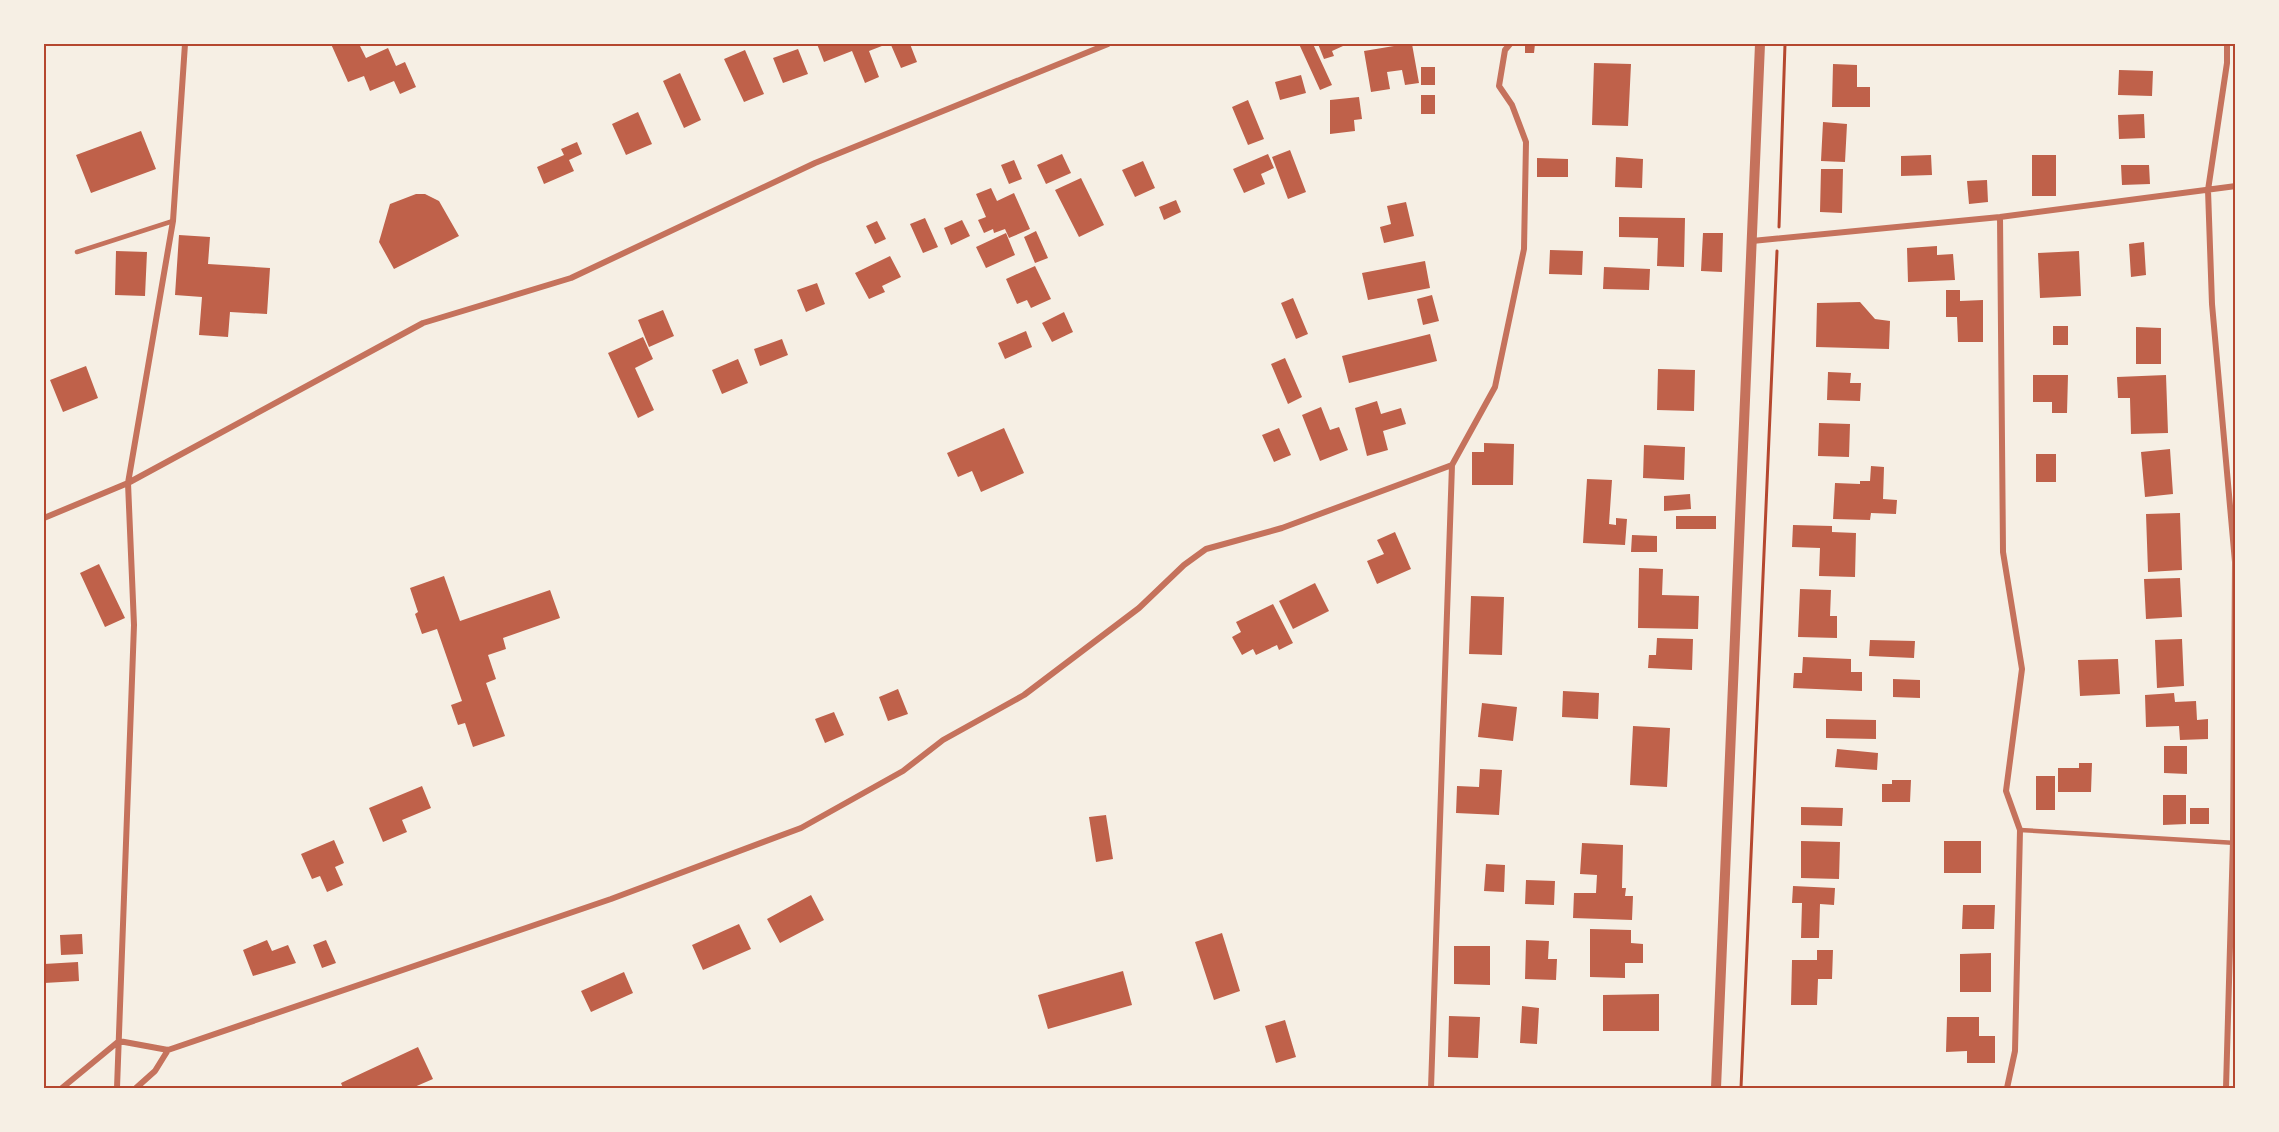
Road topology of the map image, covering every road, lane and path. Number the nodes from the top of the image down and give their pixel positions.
1 (184, 44) edge
2 (1108, 44) edge
3 (1510, 44) edge
4 (1760, 44) edge
5 (1785, 44) edge
6 (2227, 44) edge
7 (2235, 186) edge
8 (2208, 190) junction
9 (2000, 217) junction
10 (173, 221) junction
11 (1778, 237) junction
12 (1752, 241) junction
13 (77, 252) dead end
14 (1452, 465) junction
15 (128, 483) junction
16 (44, 518) edge
17 (2020, 830) junction
18 (2234, 842) edge
19 (119, 1041) junction
20 (168, 1050) junction
21 (62, 1089) edge
22 (117, 1089) edge
23 (136, 1089) edge
24 (1431, 1089) edge
25 (1716, 1089) edge
26 (1741, 1089) edge
27 (2007, 1089) edge
28 (2226, 1089) edge

1 - 10 street
2 - 15 street
3 - 14 street
4 - 12 street
5 - 11 path
6 - 8 street
7 - 8 street
8 - 9 street
8 - 18 street
9 - 11 street
9 - 17 street
10 - 13 lane
10 - 15 street
11 - 12 street
11 - 26 path
12 - 25 street
14 - 20 street
14 - 24 street
15 - 16 street
15 - 19 street
17 - 18 lane
17 - 27 street
18 - 28 street
19 - 20 street
19 - 21 street
19 - 22 street
20 - 23 street

